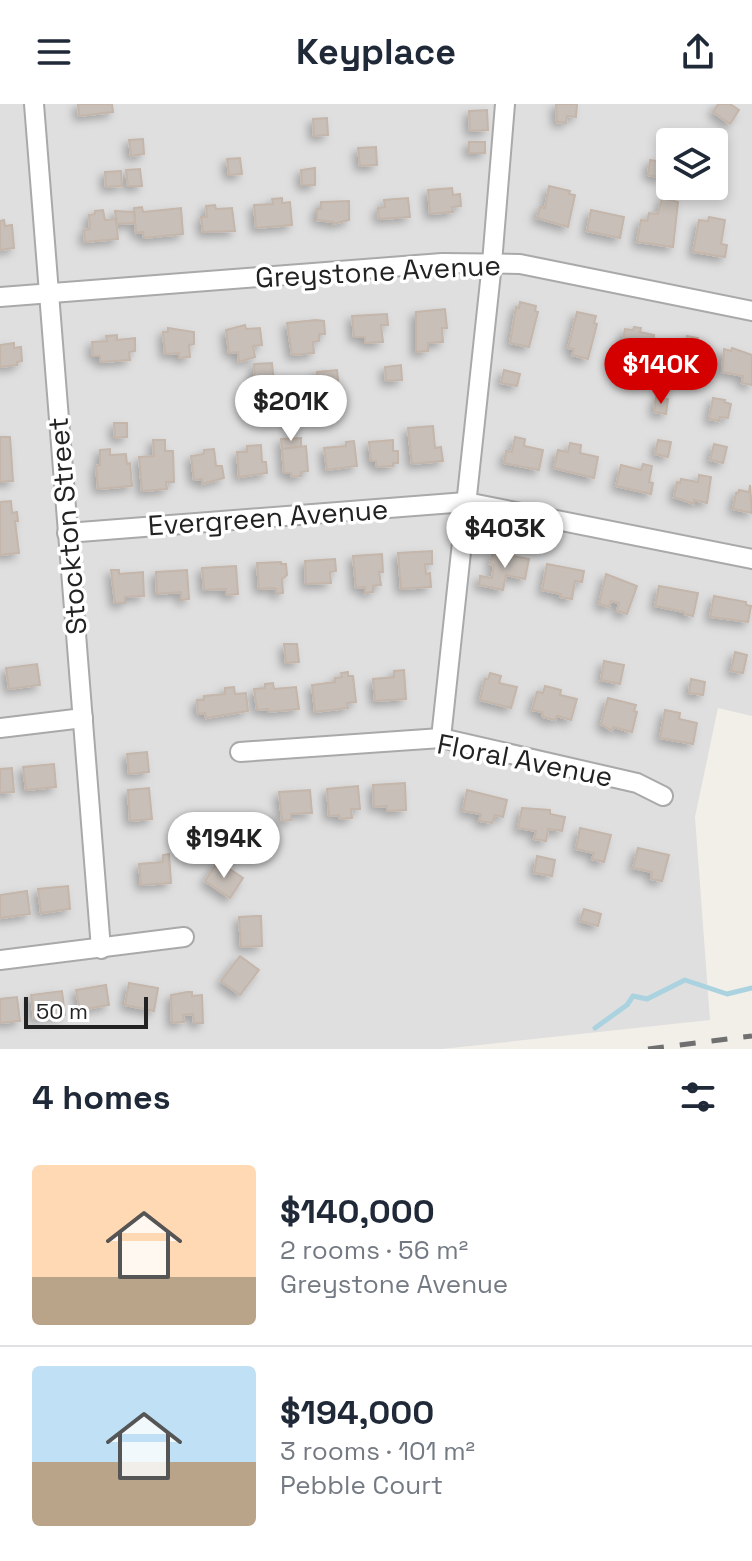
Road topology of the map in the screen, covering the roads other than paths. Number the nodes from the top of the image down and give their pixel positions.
1 (34, 104) edge
2 (505, 104) edge
3 (492, 263) junction
4 (49, 293) junction
5 (0, 297) edge
6 (752, 311) edge
7 (466, 502) junction
8 (67, 533) junction
9 (752, 559) edge
10 (83, 718) junction
11 (0, 728) edge
12 (441, 738) junction
13 (240, 752) dead end
14 (663, 796) dead end
15 (184, 937) dead end
16 (101, 949) junction
17 (0, 960) edge

1 - 4 street, Stockton Street
2 - 3 street
3 - 4 street, Greystone Avenue
3 - 6 street, Greystone Avenue
3 - 7 street
4 - 5 street, Greystone Avenue
4 - 8 street, Stockton Street
7 - 8 street, Evergreen Avenue
7 - 9 street, Evergreen Avenue
7 - 12 street
8 - 10 street, Stockton Street
10 - 11 street
10 - 16 street, Stockton Street
12 - 13 street, Floral Avenue
12 - 14 street, Floral Avenue
15 - 16 street
16 - 17 street

